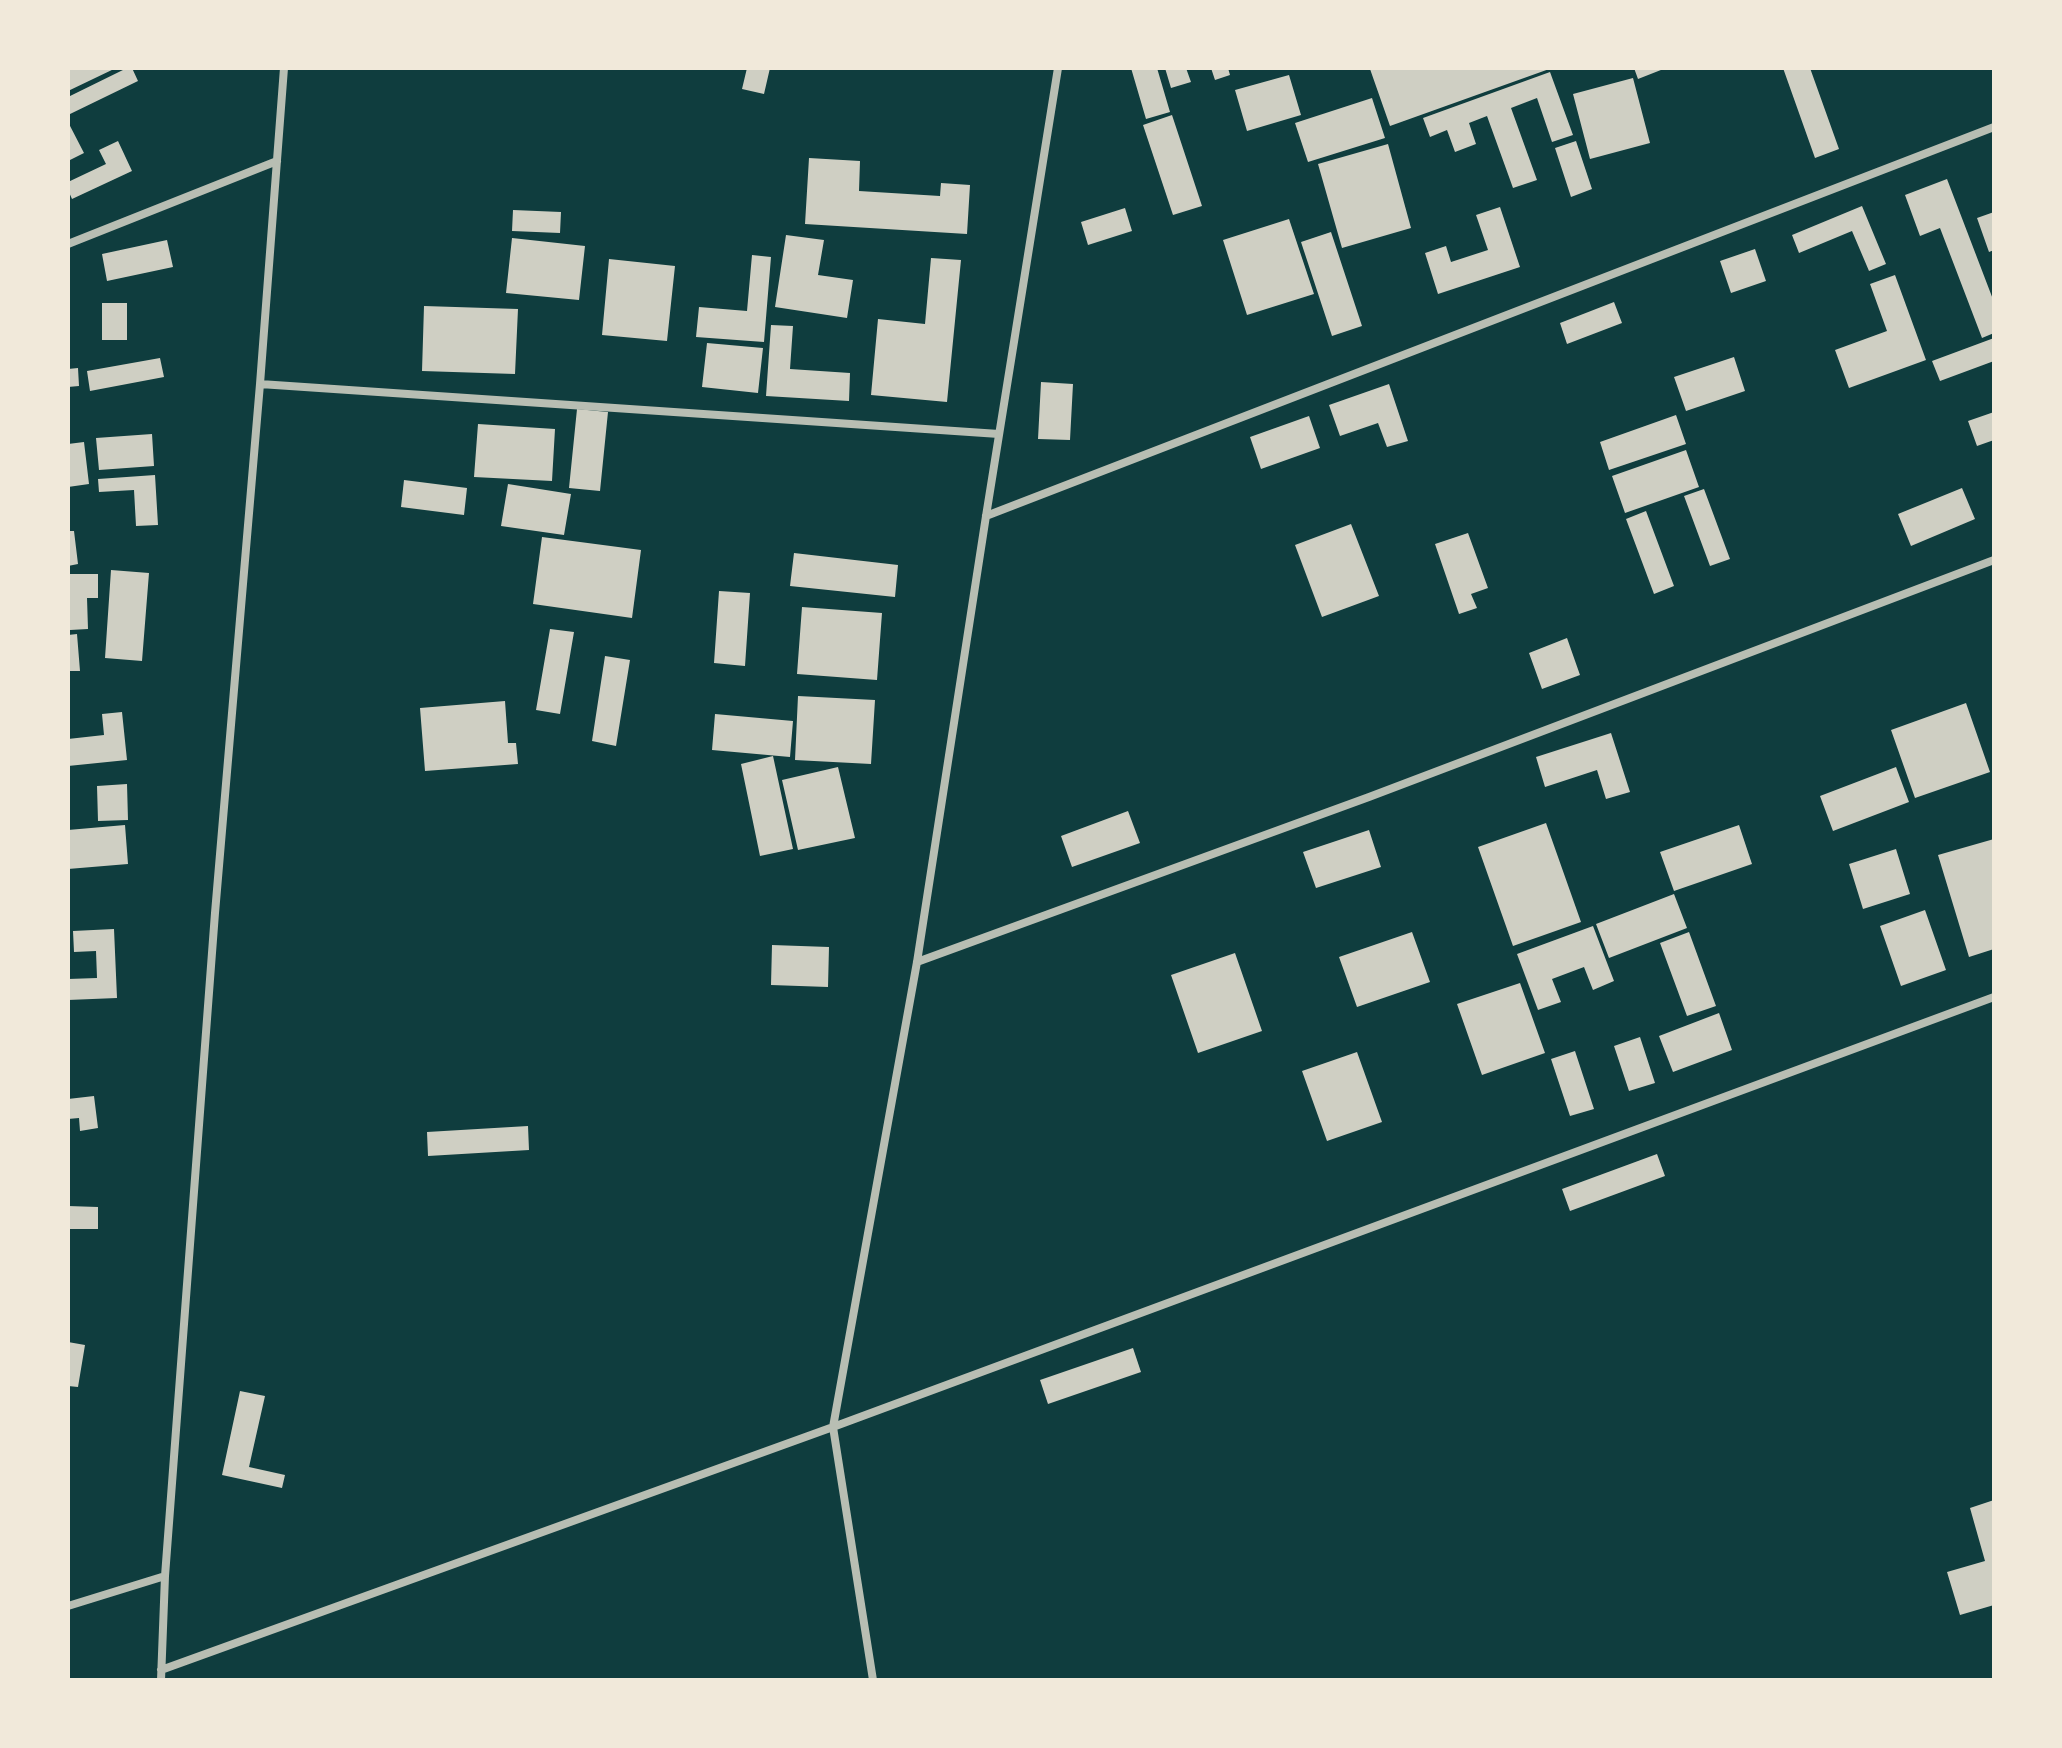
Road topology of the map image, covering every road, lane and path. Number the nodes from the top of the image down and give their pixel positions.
1 (284, 68) edge
2 (1058, 68) edge
3 (1994, 127) edge
4 (277, 161) junction
5 (68, 244) edge
6 (260, 384) junction
7 (999, 434) junction
8 (986, 516) junction
9 (1994, 560) edge
10 (917, 962) junction
11 (1994, 997) edge
12 (833, 1427) junction
13 (165, 1576) junction
14 (68, 1606) edge
15 (161, 1670) junction
16 (161, 1680) edge
17 (873, 1680) edge

1 - 4 street
2 - 7 street
3 - 8 street
4 - 5 street
4 - 6 street
6 - 7 street
6 - 13 street
7 - 8 street
8 - 10 street
9 - 10 street
10 - 12 street
11 - 12 street
12 - 15 street
12 - 17 street
13 - 14 street
13 - 15 street
15 - 16 street

